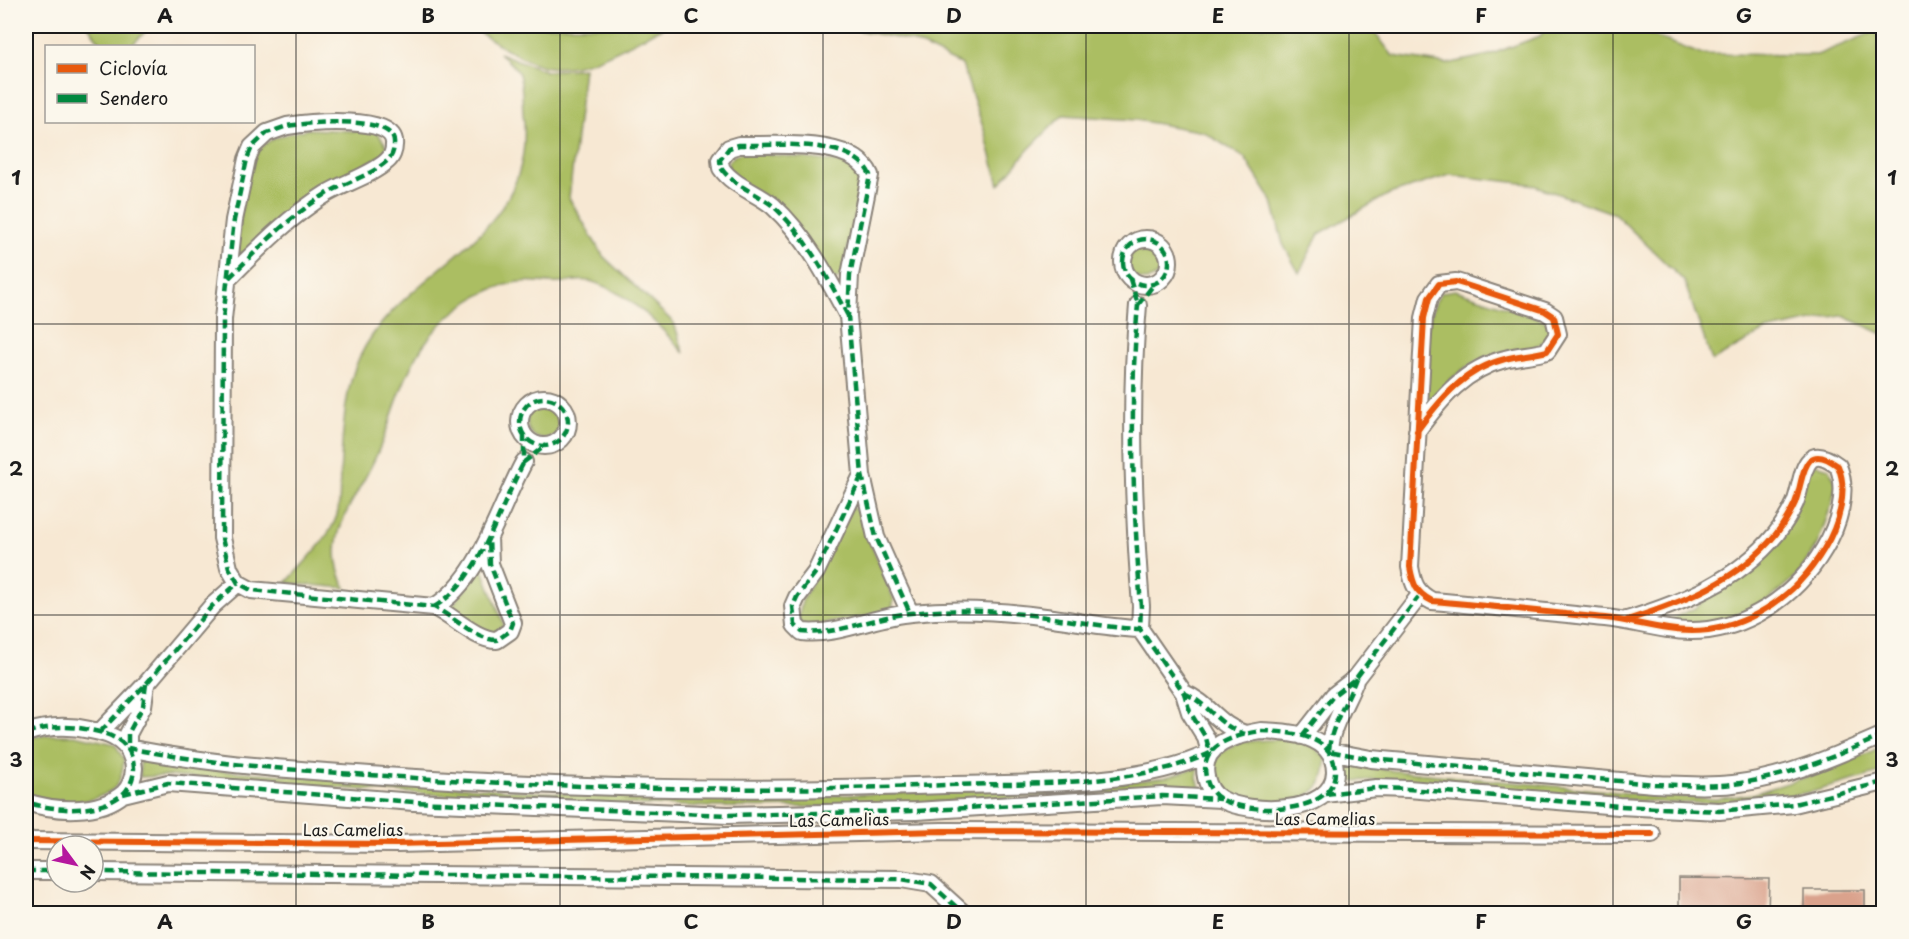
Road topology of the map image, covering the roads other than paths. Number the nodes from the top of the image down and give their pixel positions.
1 (229, 278) junction
2 (1130, 279) junction
3 (1154, 284) junction
4 (1138, 305) junction
5 (848, 316) junction
6 (1417, 431) junction
7 (524, 434) junction
8 (546, 445) junction
9 (524, 462) junction
10 (862, 476) junction
11 (489, 537) junction
12 (238, 583) junction
13 (1420, 595) junction
14 (434, 607) junction
15 (910, 613) junction
16 (1627, 620) junction
17 (1140, 629) junction
18 (1356, 678) junction
19 (146, 684) junction
20 (1184, 693) junction
21 (27, 731) edge
22 (100, 732) junction
23 (1245, 734) junction
24 (1884, 735) edge
25 (1302, 736) junction
26 (128, 748) junction
27 (1329, 751) junction
28 (1210, 753) junction
29 (1884, 782) edge
30 (123, 794) junction
31 (1325, 794) junction
32 (1221, 799) junction
33 (26, 802) edge
34 (1652, 834) dead end
35 (26, 841) edge
36 (26, 871) edge
37 (45, 871) edge
38 (105, 872) edge
39 (964, 914) edge

1 - 1 street
1 - 12 street
2 - 3 street
2 - 3 street
2 - 4 street
3 - 4 street
4 - 17 street
5 - 5 street
5 - 10 street
6 - 6 street
6 - 13 street
7 - 8 street
7 - 8 street
7 - 9 street
8 - 9 street
9 - 11 street
10 - 15 street
10 - 15 street
11 - 14 street
11 - 14 street
12 - 14 street
12 - 19 street
13 - 16 street
13 - 18 street
15 - 17 street
16 - 16 street
17 - 20 street
18 - 25 street
18 - 27 street
19 - 22 street
19 - 26 street
20 - 23 street
20 - 28 street
21 - 22 street
22 - 26 street
23 - 25 street
23 - 28 street
24 - 27 street
25 - 27 street
26 - 28 street
26 - 30 street
27 - 31 street
28 - 32 street
29 - 31 street
30 - 32 street
30 - 33 street
31 - 32 street
34 - 35 street, Las Camelias
36 - 37 street
38 - 39 street

